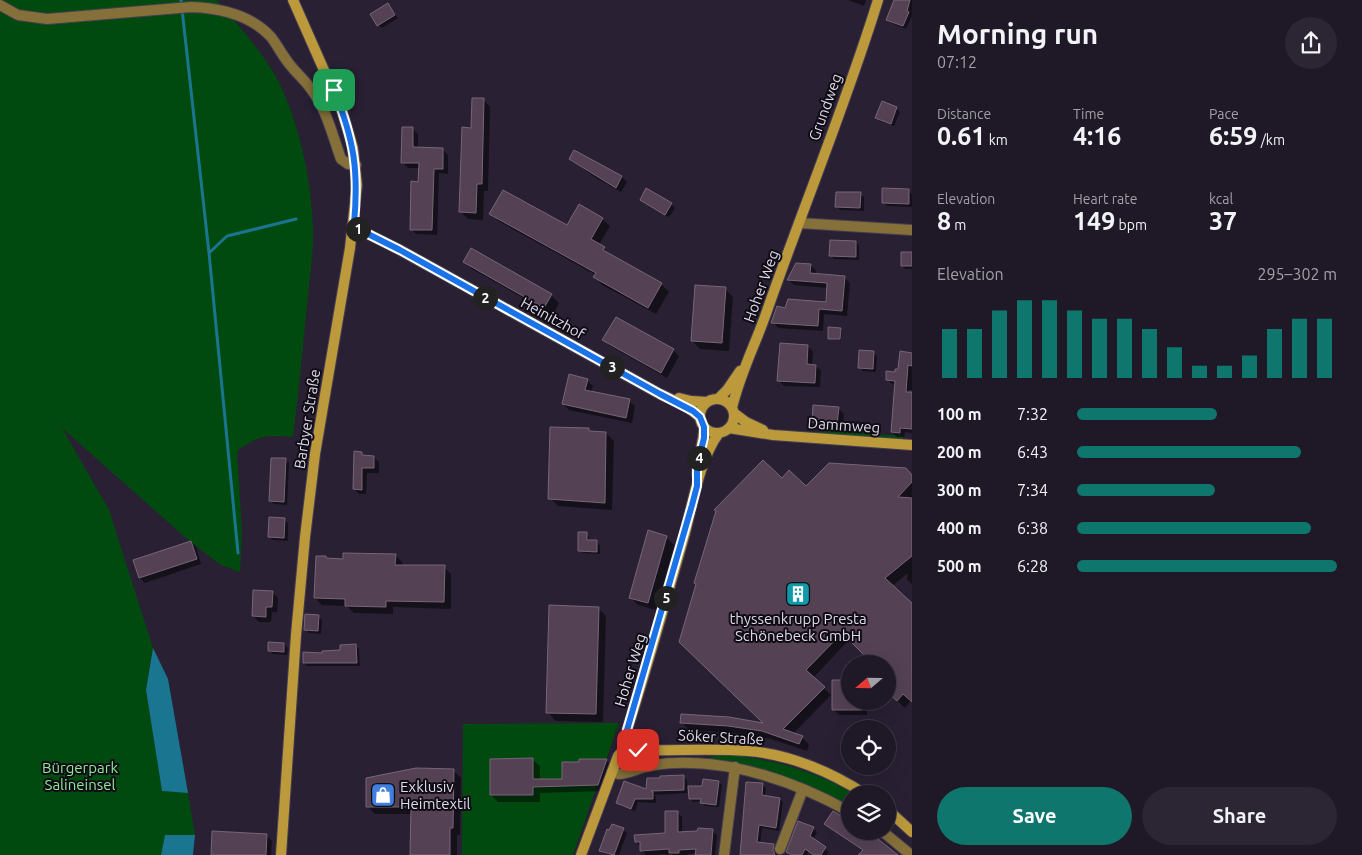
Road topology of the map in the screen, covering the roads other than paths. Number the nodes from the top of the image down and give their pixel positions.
1 (294, 0) edge
2 (878, 0) edge
3 (0, 5) edge
4 (356, 165) junction
5 (800, 223) junction
6 (354, 224) junction
7 (912, 230) edge
8 (749, 358) junction
9 (660, 394) junction
10 (718, 399) junction
11 (707, 402) junction
12 (733, 410) junction
13 (702, 422) junction
14 (724, 430) junction
15 (774, 435) junction
16 (912, 445) edge
17 (697, 486) junction
18 (629, 744) junction
19 (735, 767) junction
20 (612, 772) junction
21 (851, 785) edge
22 (803, 789) junction
23 (841, 808) edge
24 (896, 817) edge
25 (912, 832) edge
26 (893, 840) edge
27 (780, 849) dead end
28 (281, 855) edge
29 (581, 855) edge
30 (724, 855) edge
31 (911, 855) edge

1 - 4 street, Barbyer Straße
2 - 5 street, Grundweg
3 - 4 street
4 - 6 street, Barbyer Straße
5 - 7 street
5 - 8 street, Hoher Weg
6 - 9 street, Heinitzhof
6 - 28 street, Barbyer Straße
8 - 10 street, Hoher Weg
8 - 12 street, Hoher Weg
9 - 11 street, Heinitzhof
9 - 13 street, Heinitzhof
10 - 11 street
10 - 12 street
11 - 13 street
12 - 14 street
12 - 15 street, Dammweg
13 - 14 street
13 - 17 street, Hoher Weg
14 - 15 street, Dammweg
14 - 17 street, Hoher Weg
15 - 16 street, Dammweg
17 - 18 street, Hoher Weg
18 - 20 street
18 - 21 street, Söker Straße
19 - 20 street
19 - 22 street
19 - 30 street
20 - 29 street
22 - 23 street
22 - 27 street
24 - 25 street
26 - 31 street

